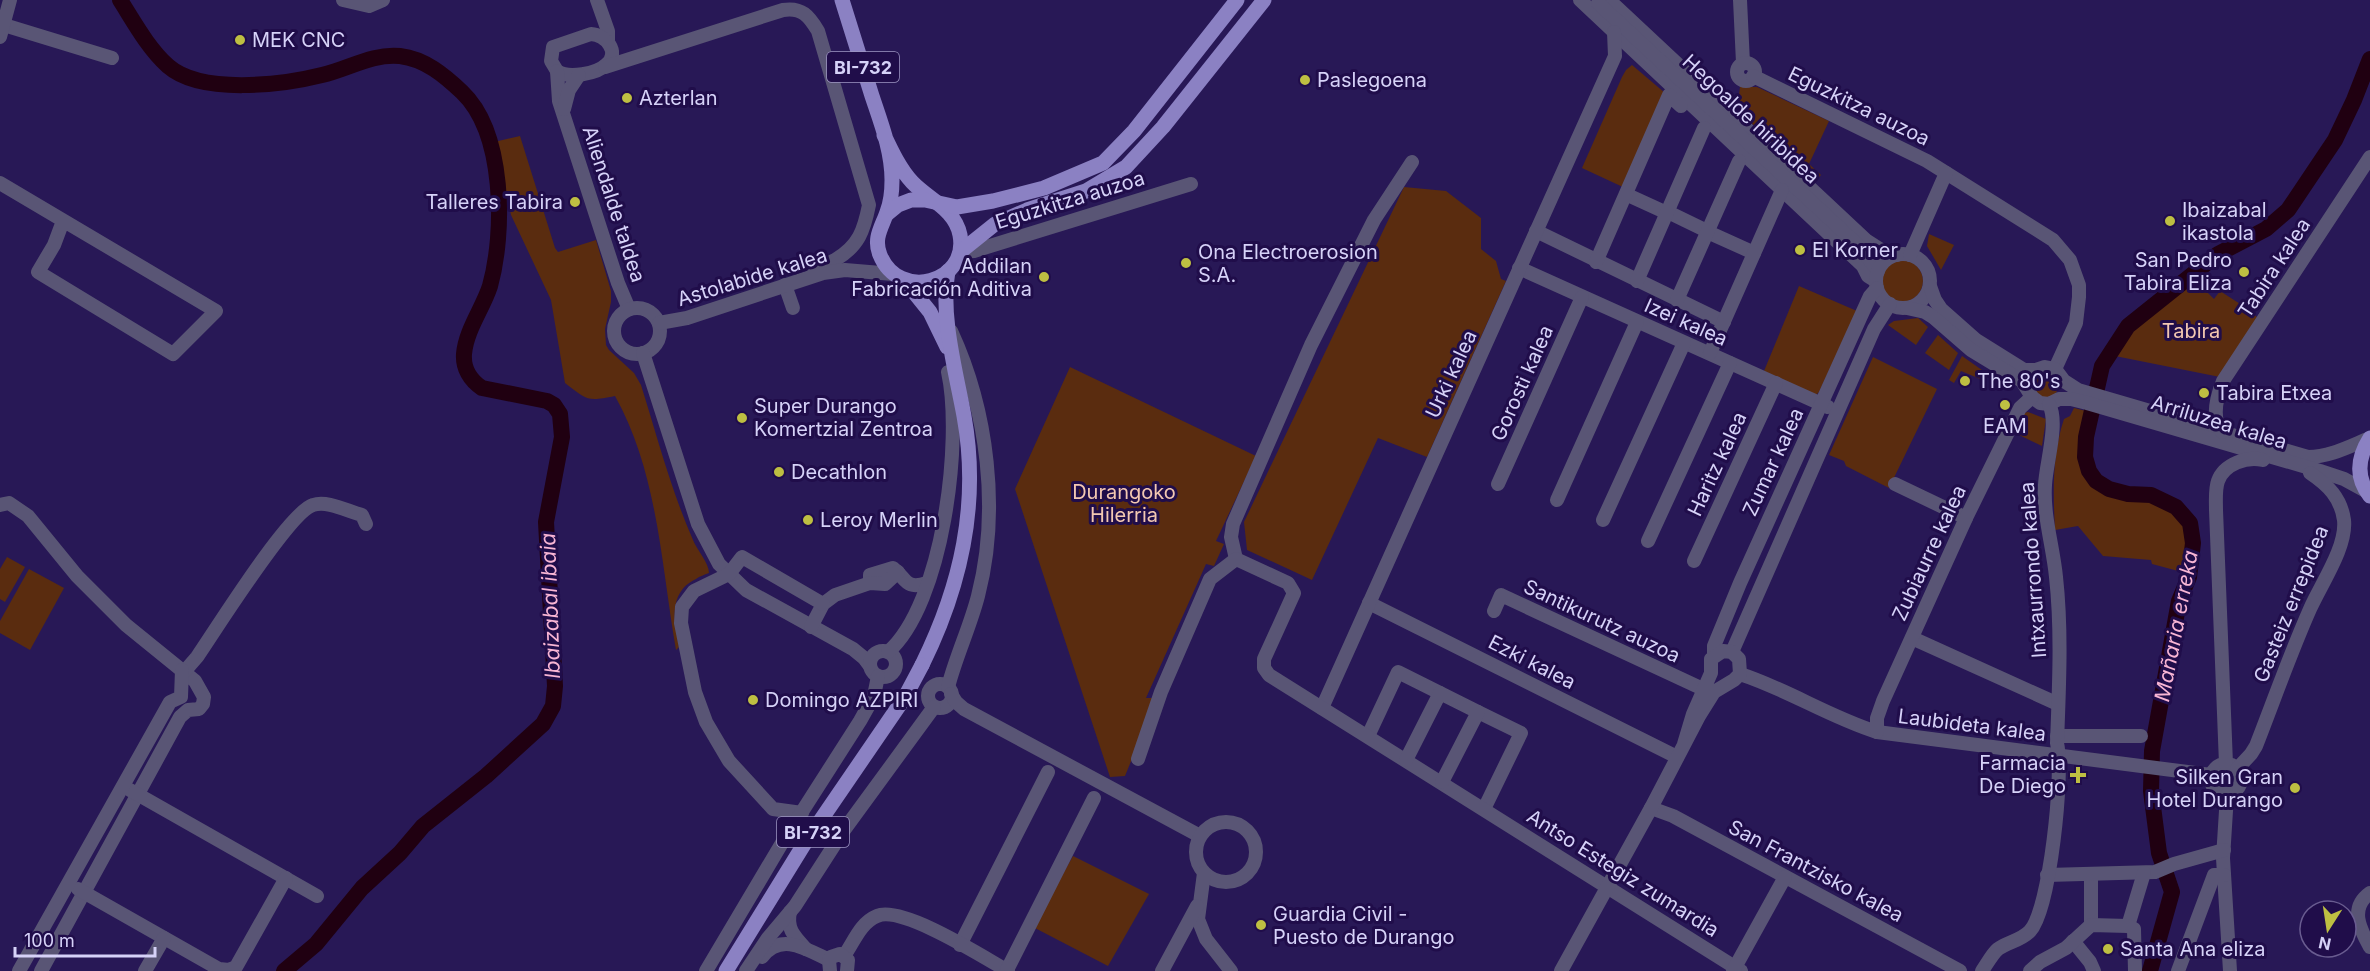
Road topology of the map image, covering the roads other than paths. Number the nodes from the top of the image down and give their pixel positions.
1 (10, 0) edge
2 (343, 0) edge
3 (383, 0) edge
4 (596, 0) edge
5 (842, 0) edge
6 (1237, 0) edge
7 (1264, 0) edge
8 (1580, 0) edge
9 (1594, 0) edge
10 (1609, 0) edge
11 (1740, 0) edge
12 (2, 31) edge
13 (1614, 32) junction
14 (584, 35) junction
15 (609, 43) junction
16 (1634, 51) junction
17 (646, 53) junction
18 (1615, 56) junction
19 (111, 58) dead end
20 (604, 67) junction
21 (557, 71) junction
22 (579, 75) junction
23 (563, 112) junction
24 (1704, 128) junction
25 (884, 135) junction
26 (2370, 157) edge
27 (1739, 161) junction
28 (1412, 162) dead end
29 (1946, 173) junction
30 (0, 183) edge
31 (1191, 184) dead end
32 (1780, 194) junction
33 (1632, 197) dead end
34 (939, 204) junction
35 (887, 214) junction
36 (1669, 214) junction
37 (63, 221) junction
38 (1536, 231) junction
39 (1710, 233) junction
40 (877, 237) junction
41 (960, 252) junction
42 (1754, 254) junction
43 (1903, 255) junction
44 (1596, 262) junction
45 (1519, 268) junction
46 (948, 271) junction
47 (818, 274) junction
48 (899, 277) junction
49 (1877, 280) junction
50 (1637, 281) junction
51 (785, 285) junction
52 (1929, 286) junction
53 (1582, 297) junction
54 (1677, 300) junction
55 (1890, 304) junction
56 (793, 308) dead end
57 (1907, 308) junction
58 (629, 309) junction
59 (1637, 322) junction
60 (1724, 322) junction
61 (659, 323) junction
62 (944, 329) junction
63 (1684, 343) junction
64 (643, 353) junction
65 (1710, 353) junction
66 (1730, 363) junction
67 (2055, 369) junction
68 (2036, 370) junction
69 (2064, 381) junction
70 (1776, 383) junction
71 (2030, 393) junction
72 (2087, 398) junction
73 (2054, 402) junction
74 (1821, 404) junction
75 (2216, 404) junction
76 (2117, 407) junction
77 (1838, 412) junction
78 (2196, 425) junction
79 (2222, 432) junction
80 (2370, 438) edge
81 (2291, 463) junction
82 (1498, 484) dead end
83 (1895, 484) dead end
84 (2368, 493) edge
85 (1557, 500) dead end
86 (0, 505) edge
87 (1966, 518) junction
88 (1603, 520) dead end
89 (366, 524) dead end
90 (1648, 541) dead end
91 (1236, 559) junction
92 (1694, 561) dead end
93 (897, 572) junction
94 (729, 574) junction
95 (927, 583) junction
96 (870, 584) junction
97 (885, 584) junction
98 (920, 603) junction
99 (1369, 603) junction
100 (823, 604) junction
101 (1494, 610) dead end
102 (811, 627) junction
103 (1912, 638) junction
104 (853, 649) junction
105 (884, 651) junction
106 (1732, 652) junction
107 (1714, 656) junction
108 (896, 664) junction
109 (183, 671) junction
110 (878, 673) junction
111 (1711, 673) junction
112 (1740, 674) junction
113 (1727, 683) junction
114 (945, 688) junction
115 (1703, 689) junction
116 (200, 691) junction
117 (1440, 693) junction
118 (181, 697) junction
119 (2058, 704) junction
120 (936, 705) junction
121 (1322, 708) junction
122 (188, 710) junction
123 (1478, 712) junction
124 (976, 716) junction
125 (1877, 732) junction
126 (1368, 736) junction
127 (2057, 736) junction
128 (2141, 736) dead end
129 (1680, 751) junction
130 (2060, 756) junction
131 (1138, 759) dead end
132 (1406, 760) junction
133 (2231, 766) junction
134 (1048, 772) dead end
135 (2211, 776) junction
136 (1442, 782) junction
137 (123, 787) junction
138 (137, 794) junction
139 (2227, 795) junction
140 (1094, 798) dead end
141 (1652, 808) junction
142 (1484, 809) junction
143 (802, 813) junction
144 (1200, 836) junction
145 (2224, 850) junction
146 (1204, 873) junction
147 (2144, 873) junction
148 (2091, 874) junction
149 (2047, 875) junction
150 (2224, 875) junction
151 (1785, 877) junction
152 (286, 878) junction
153 (1219, 881) junction
154 (68, 884) junction
155 (1607, 887) junction
156 (83, 893) junction
157 (2370, 893) edge
158 (317, 896) dead end
159 (1200, 903) junction
160 (790, 912) junction
161 (2091, 925) junction
162 (2128, 926) junction
163 (164, 938) junction
164 (2073, 941) junction
165 (960, 945) junction
166 (2370, 947) edge
167 (806, 949) junction
168 (844, 956) junction
169 (829, 966) edge
170 (1736, 970) edge
171 (19, 971) edge
172 (40, 971) edge
173 (145, 971) edge
174 (706, 971) edge
175 (726, 971) edge
176 (746, 971) edge
177 (752, 971) edge
178 (848, 971) edge
179 (1008, 971) edge
180 (1162, 971) edge
181 (1231, 971) edge
182 (1561, 971) edge
183 (1960, 971) edge
184 (1982, 971) edge
185 (2030, 971) edge
186 (2094, 971) edge
187 (2135, 971) edge
188 (2178, 971) edge
189 (2230, 971) edge

1 - 12 street
2 - 3 street
4 - 14 street
4 - 15 street
5 - 25 main road, BI-732
6 - 34 main road
7 - 41 main road
8 - 13 street
9 - 49 street, Hegoalde hiribidea
10 - 43 street
11 - 29 street, Eguzkitza auzoa
12 - 19 street
13 - 16 street
13 - 18 street
14 - 15 street
14 - 21 street, Aliendalde taldea
15 - 17 street
15 - 20 street
16 - 18 street
16 - 32 street
17 - 20 street
17 - 47 street
18 - 38 street, Urki kalea
20 - 22 street
21 - 22 street
21 - 23 street, Aliendalde taldea
22 - 23 street, Aliendalde taldea
23 - 58 street, Aliendalde taldea
24 - 27 street, Hegoalde hiribidea
24 - 36 street, Hegoalde hiribidea
24 - 44 street, Hegoalde hiribidea
25 - 34 main road, BI-732
25 - 35 main road, BI-732
26 - 75 street, Tabira kalea
27 - 32 street, Hegoalde hiribidea
27 - 39 street, Hegoalde hiribidea
28 - 91 street
29 - 43 street
29 - 67 street, Eguzkitza auzoa
30 - 37 street
31 - 41 street, Eguzkitza auzoa
32 - 42 street
32 - 49 street
33 - 36 street
34 - 35 main road
34 - 41 main road, BI-732
35 - 40 main road, BI-732
36 - 39 street
36 - 50 street, Hegoalde hiribidea
37 - 37 street
38 - 44 street
38 - 45 street, Urki kalea
39 - 42 street
39 - 54 street, Hegoalde hiribidea
40 - 47 street
40 - 48 main road, BI-732
41 - 46 main road, BI-732
42 - 60 street
43 - 49 street
43 - 52 street
44 - 50 street
45 - 53 street, Izei kalea
45 - 99 street, Urki kalea
46 - 48 main road
46 - 62 main road, BI-732
47 - 48 street, Astolabide kalea
47 - 51 street, Astolabide kalea
48 - 62 main road, BI-732
49 - 55 street
49 - 74 street, Zumar kalea
50 - 54 street
51 - 56 street
51 - 61 street, Astolabide kalea
52 - 57 street
52 - 68 street
53 - 59 street, Izei kalea
53 - 82 street, Gorosti kalea
54 - 60 street
55 - 57 street
55 - 77 street
57 - 71 street, Arriluzea kalea
58 - 61 street, Astolabide kalea
58 - 64 street
59 - 63 street, Izei kalea
59 - 85 street
60 - 65 street
61 - 64 street, Astolabide kalea
62 - 95 street
62 - 114 street
62 - 175 main road, BI-732, bridge
63 - 65 street, Izei kalea
63 - 88 street
64 - 94 street
65 - 66 street, Izei kalea
66 - 70 street, Izei kalea
66 - 90 street
67 - 68 street
67 - 69 street, Arriluzea kalea
68 - 71 street
69 - 72 street, Arriluzea kalea
69 - 73 street
70 - 74 street, Izei kalea
70 - 92 street, Haritz kalea
71 - 73 street, Arriluzea kalea
71 - 87 street, Zubiaurre kalea
72 - 73 street, Arriluzea kalea
72 - 76 street, Arriluzea kalea
73 - 119 street, Intxaurrondo kalea
74 - 77 street, Izei kalea
74 - 107 street, Zumar kalea
75 - 78 street
75 - 79 street
76 - 78 street, Arriluzea kalea
76 - 81 street, Arriluzea kalea
77 - 106 street
78 - 79 street, Arriluzea kalea
79 - 80 street, Arriluzea kalea
80 - 84 main road
81 - 84 street, Arriluzea kalea
81 - 133 street, Gasteiz errepidea
81 - 133 street
83 - 87 street
86 - 109 street
87 - 103 street, Zubiaurre kalea
89 - 109 street
91 - 121 street, Antso Estegiz zumardia
91 - 131 street
93 - 95 street
93 - 96 street
93 - 97 street
94 - 100 street
94 - 102 street
94 - 143 street
95 - 98 street
96 - 97 street
96 - 100 street
97 - 98 street
98 - 105 street
99 - 121 street, Urki kalea
99 - 129 street, Ezki kalea
100 - 102 street
101 - 115 street, Santikurutz auzoa
102 - 104 street
103 - 119 street
103 - 125 street, Zubiaurre kalea
104 - 105 street
104 - 110 street
105 - 108 street
105 - 110 street
106 - 107 street
106 - 112 street
107 - 111 street
108 - 110 street
108 - 114 street
109 - 116 street
109 - 118 street
110 - 120 street
110 - 143 street
111 - 113 street
111 - 115 street
112 - 113 street
112 - 125 street, Laubideta kalea
113 - 129 street
114 - 120 street
114 - 120 street
114 - 124 street
115 - 129 street
116 - 118 street
116 - 122 street
117 - 123 street
117 - 126 street
117 - 132 street
118 - 122 street
118 - 137 street
119 - 127 street, Intxaurrondo kalea
120 - 124 street
120 - 160 street
121 - 126 street, Antso Estegiz zumardia
122 - 138 street
123 - 136 street
123 - 142 street
124 - 144 street
125 - 130 street, Laubideta kalea
126 - 132 street, Antso Estegiz zumardia
127 - 128 street
127 - 130 street, Intxaurrondo kalea
129 - 141 street
130 - 135 street, Laubideta kalea
130 - 149 street, Intxaurrondo kalea
132 - 136 street, Antso Estegiz zumardia
133 - 135 street
133 - 139 street
134 - 165 street
135 - 139 street
136 - 142 street, Antso Estegiz zumardia
137 - 138 street
137 - 154 street
138 - 152 street
138 - 156 street
139 - 145 street
140 - 179 street
141 - 151 street, San Frantzisko kalea
141 - 155 street
142 - 155 street, Antso Estegiz zumardia
143 - 174 street
144 - 146 street
144 - 153 street
145 - 147 street
145 - 150 street
146 - 153 street
146 - 159 street
147 - 148 street
147 - 162 street
148 - 149 street
148 - 161 street
149 - 184 street, Intxaurrondo kalea
150 - 188 street
150 - 189 street
151 - 170 street
151 - 183 street, San Frantzisko kalea
152 - 158 street
152 - 163 street
153 - 159 street
154 - 156 street
154 - 171 street
155 - 170 street, Antso Estegiz zumardia
155 - 182 street
156 - 163 street
156 - 172 street
157 - 166 street
159 - 180 street
159 - 181 street
160 - 167 street
160 - 176 street
161 - 162 street
161 - 164 street
162 - 187 street
163 - 173 street
164 - 185 street
164 - 186 street
165 - 168 street
165 - 179 street
167 - 169 street
167 - 177 street
168 - 169 street
168 - 178 street

